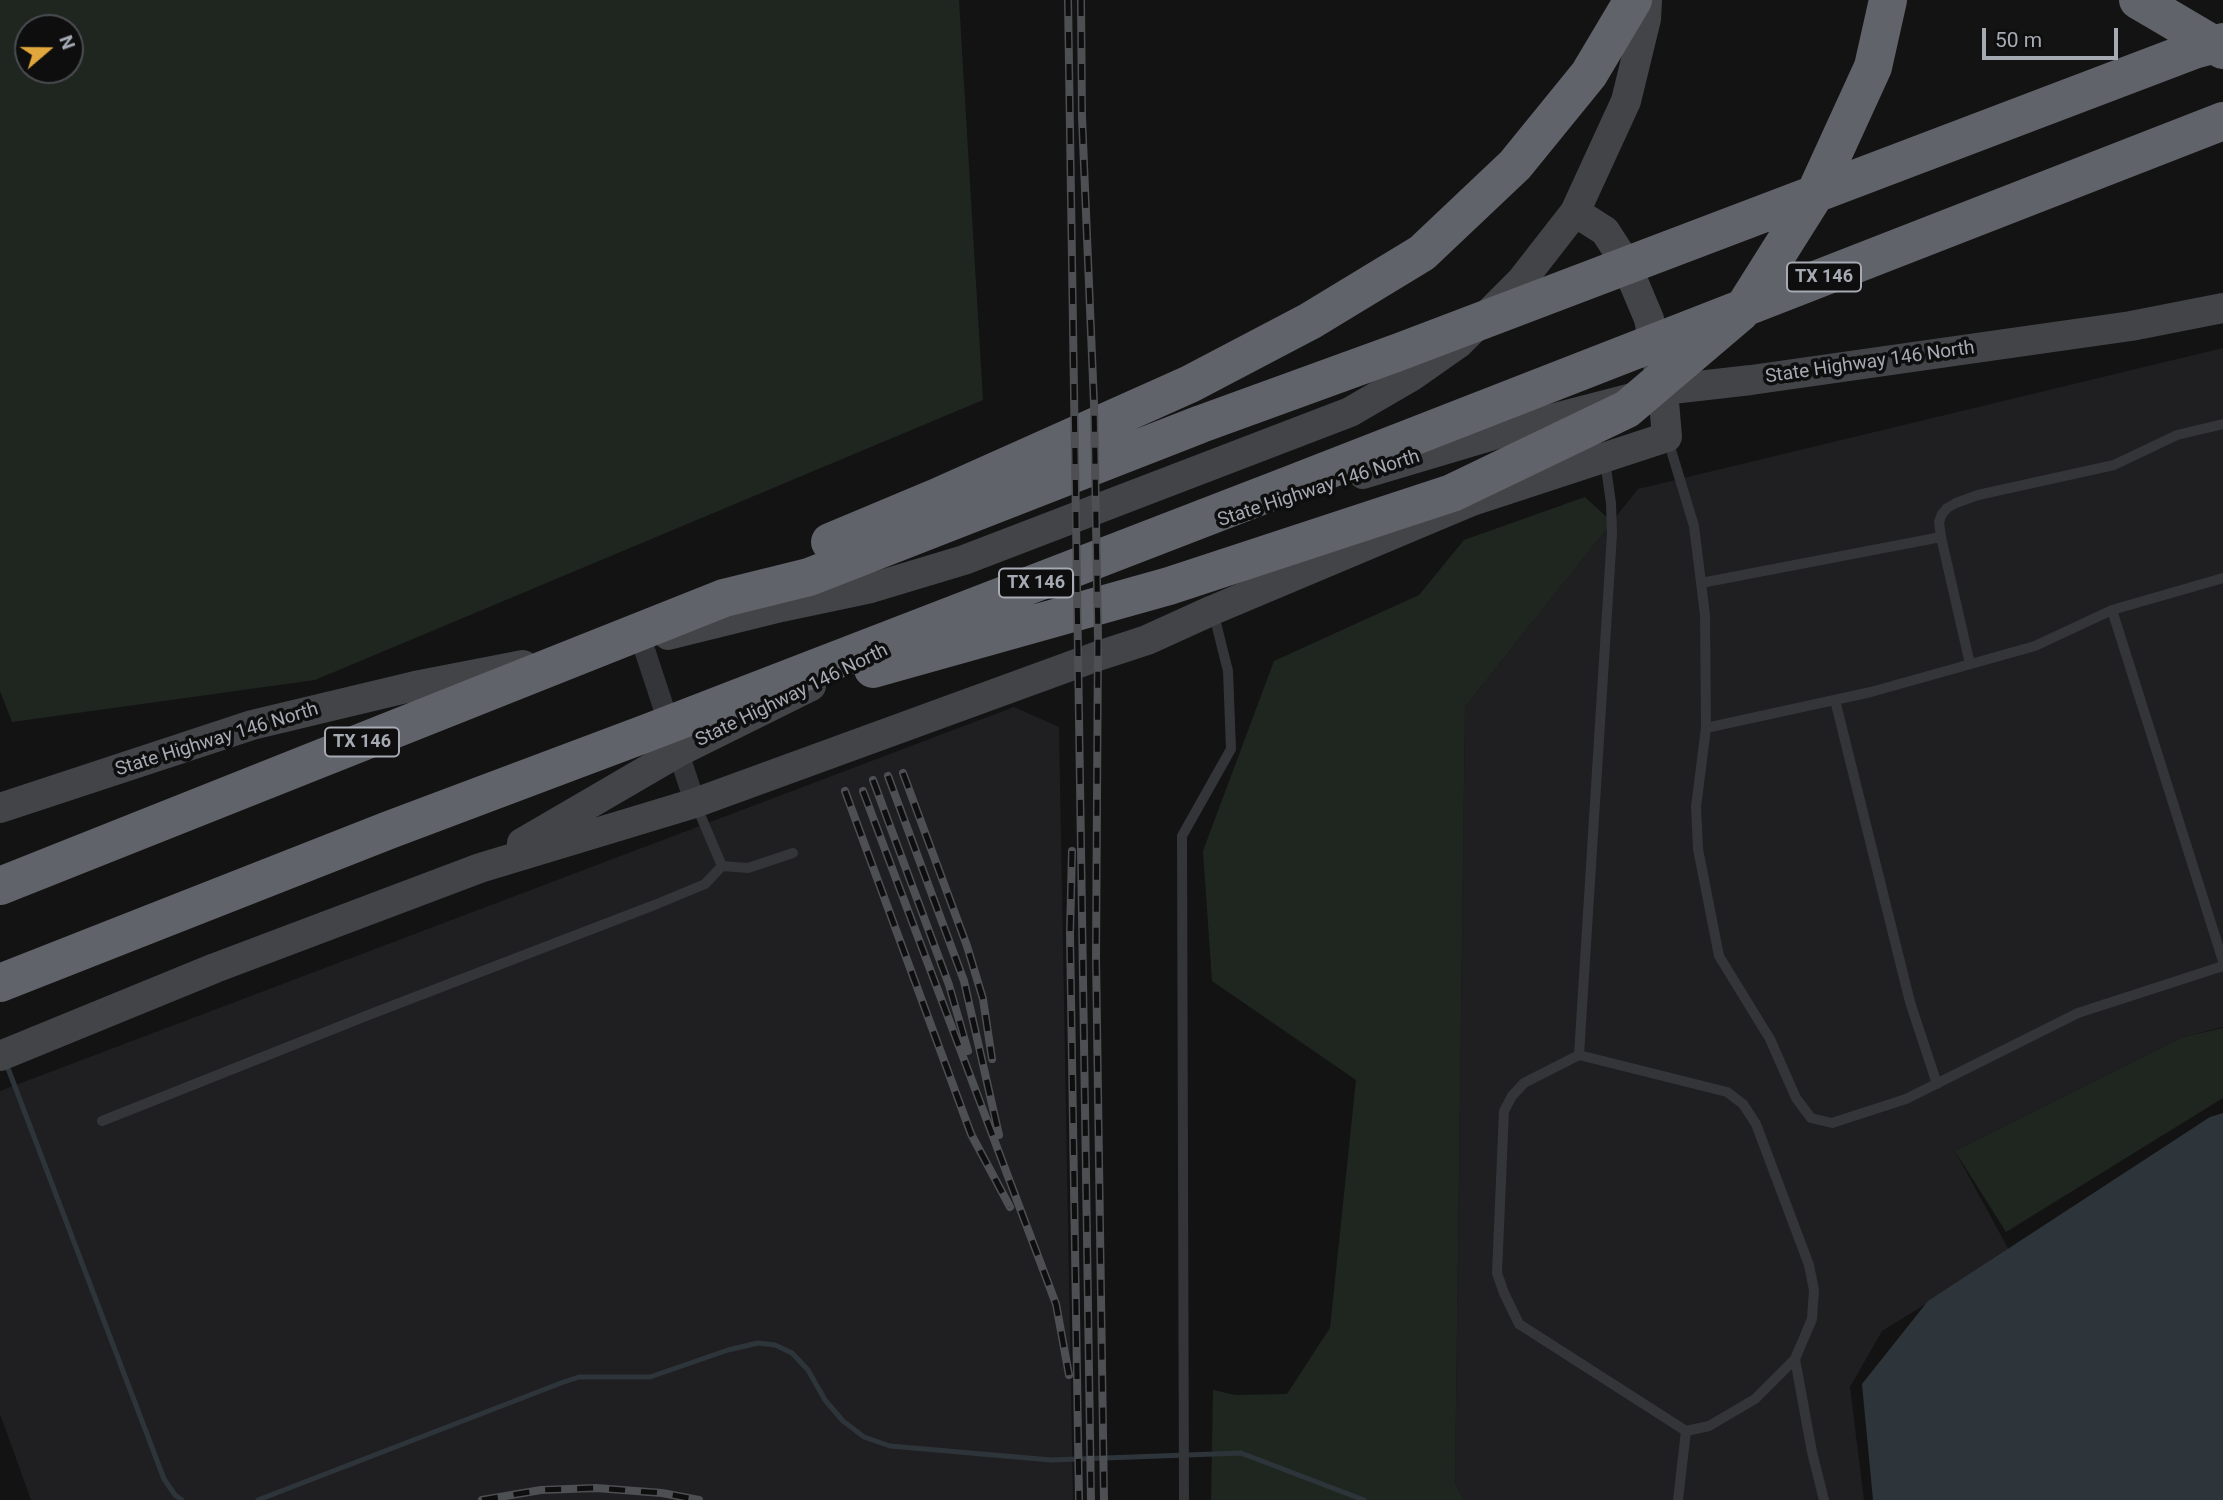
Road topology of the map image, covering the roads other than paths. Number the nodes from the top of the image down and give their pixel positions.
1 (1633, 0) edge
2 (1647, 0) edge
3 (1888, 0) edge
4 (2138, 0) edge
5 (2213, 47) edge
6 (2223, 121) edge
7 (1575, 212) junction
8 (2223, 308) edge
9 (1663, 390) junction
10 (2223, 424) edge
11 (1667, 437) junction
12 (1605, 458) junction
13 (1941, 537) junction
14 (2223, 578) edge
15 (1701, 583) junction
16 (724, 598) junction
17 (1213, 610) junction
18 (2112, 611) junction
19 (642, 642) junction
20 (1970, 664) junction
21 (1835, 701) junction
22 (1706, 728) junction
23 (647, 733) junction
24 (680, 751) junction
25 (695, 803) junction
26 (0, 808) edge
27 (793, 853) dead end
28 (722, 866) junction
29 (480, 867) junction
30 (0, 886) edge
31 (2223, 963) edge
32 (0, 983) edge
33 (1579, 1055) junction
34 (0, 1056) edge
35 (1937, 1084) junction
36 (102, 1121) dead end
37 (1795, 1359) junction
38 (1686, 1431) junction
39 (1184, 1500) edge
40 (1678, 1500) edge
41 (1824, 1500) edge

1 - 16 highway
2 - 7 main road, State Highway 146 North
3 - 23 highway
4 - 5 highway
5 - 16 highway, TX 146
6 - 23 highway, TX 146
7 - 9 main road
7 - 19 main road, State Highway 146 North
8 - 9 main road, State Highway 146 North
9 - 11 main road
9 - 24 main road, State Highway 146 North
10 - 13 lane
11 - 12 main road, State Highway 146 North
11 - 15 lane
12 - 17 main road, State Highway 146 North
12 - 33 lane
13 - 15 lane
13 - 20 lane
14 - 18 lane
15 - 22 lane
16 - 30 highway, TX 146
17 - 25 main road, State Highway 146 North
17 - 39 lane
18 - 20 lane
18 - 31 lane
19 - 24 street
19 - 26 main road, State Highway 146 North
20 - 21 lane
21 - 22 lane
21 - 35 lane
22 - 35 lane
23 - 32 highway, TX 146
24 - 25 street
24 - 29 main road, State Highway 146 North
25 - 28 lane
25 - 29 main road, State Highway 146 North
27 - 28 lane
28 - 36 lane
29 - 34 main road, State Highway 146 North
31 - 35 lane
33 - 37 lane
33 - 38 lane
37 - 38 lane
37 - 41 lane
38 - 40 lane

